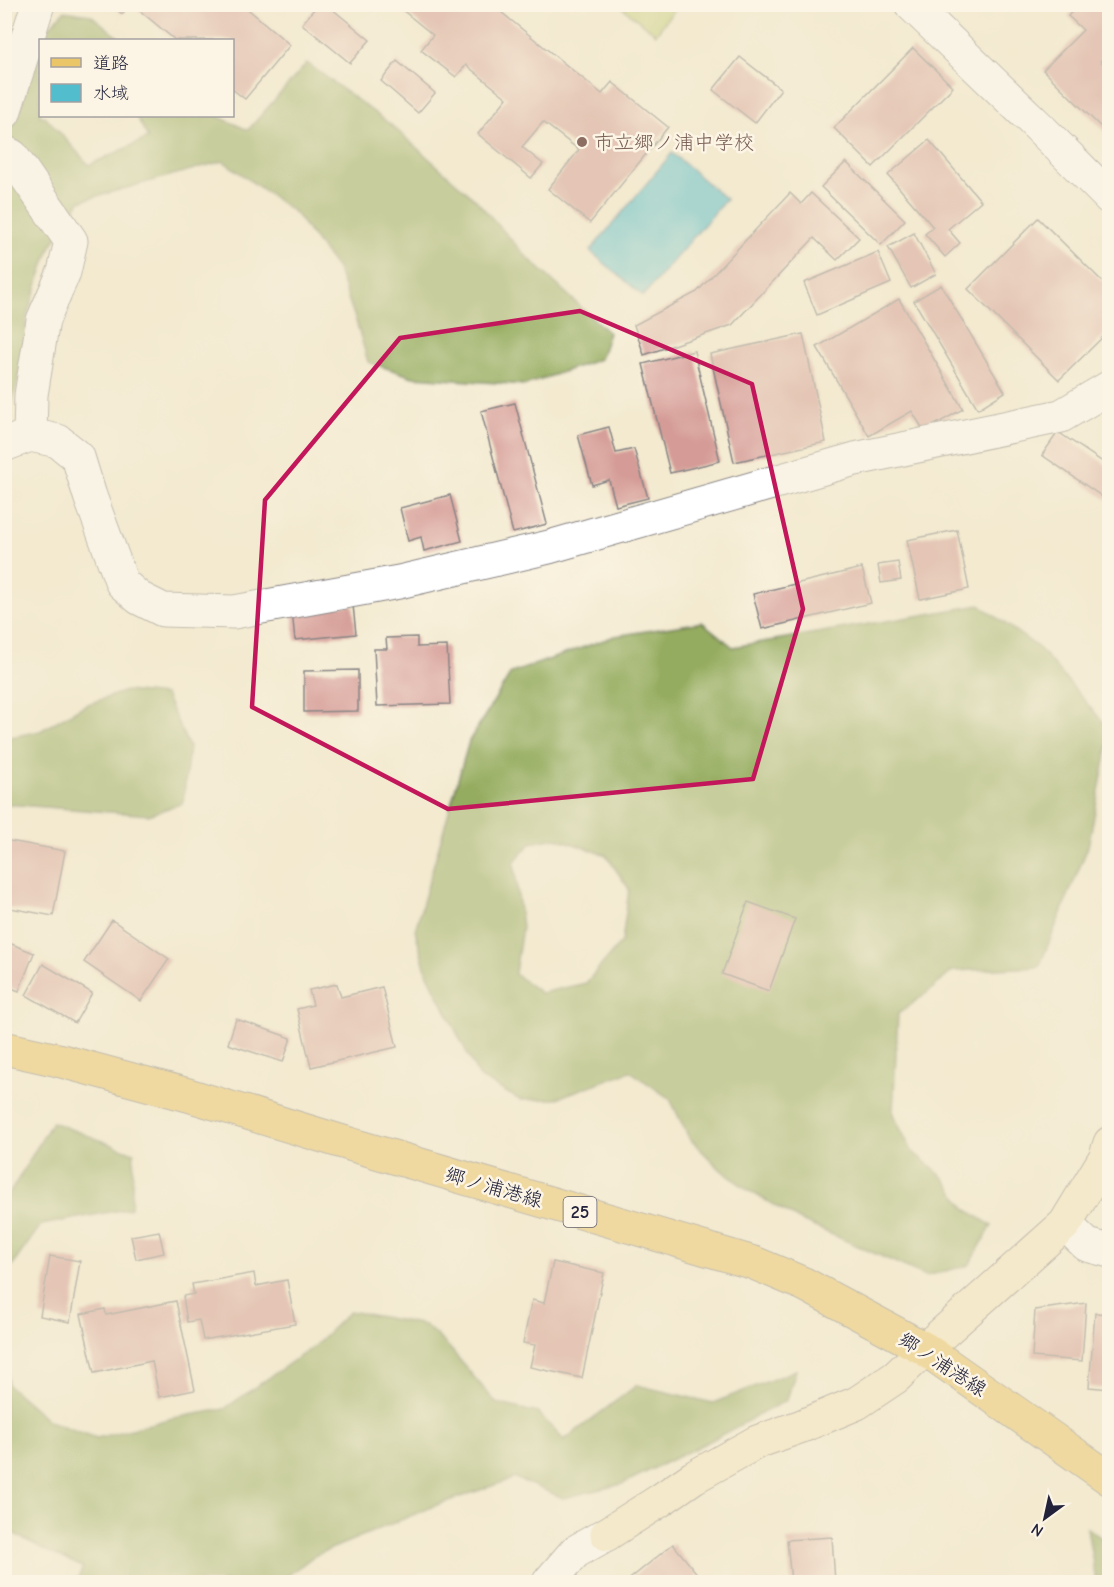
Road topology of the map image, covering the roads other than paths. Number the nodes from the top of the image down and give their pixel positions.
1 (38, 4) edge
2 (911, 4) edge
3 (4, 113) edge
4 (4, 152) edge
5 (1110, 198) edge
6 (1110, 387) edge
7 (17, 440) edge
8 (4, 1048) edge
9 (1110, 1143) edge
10 (1065, 1224) junction
11 (1110, 1251) edge
12 (925, 1349) junction
13 (1110, 1479) edge
14 (549, 1582) edge

1 - 3 street
2 - 5 street
4 - 7 street
6 - 7 street
8 - 12 main road, 郷ノ浦港線 / 25
9 - 10 street
10 - 11 street
10 - 12 street
12 - 13 main road, 郷ノ浦港線 / 25
12 - 14 street

